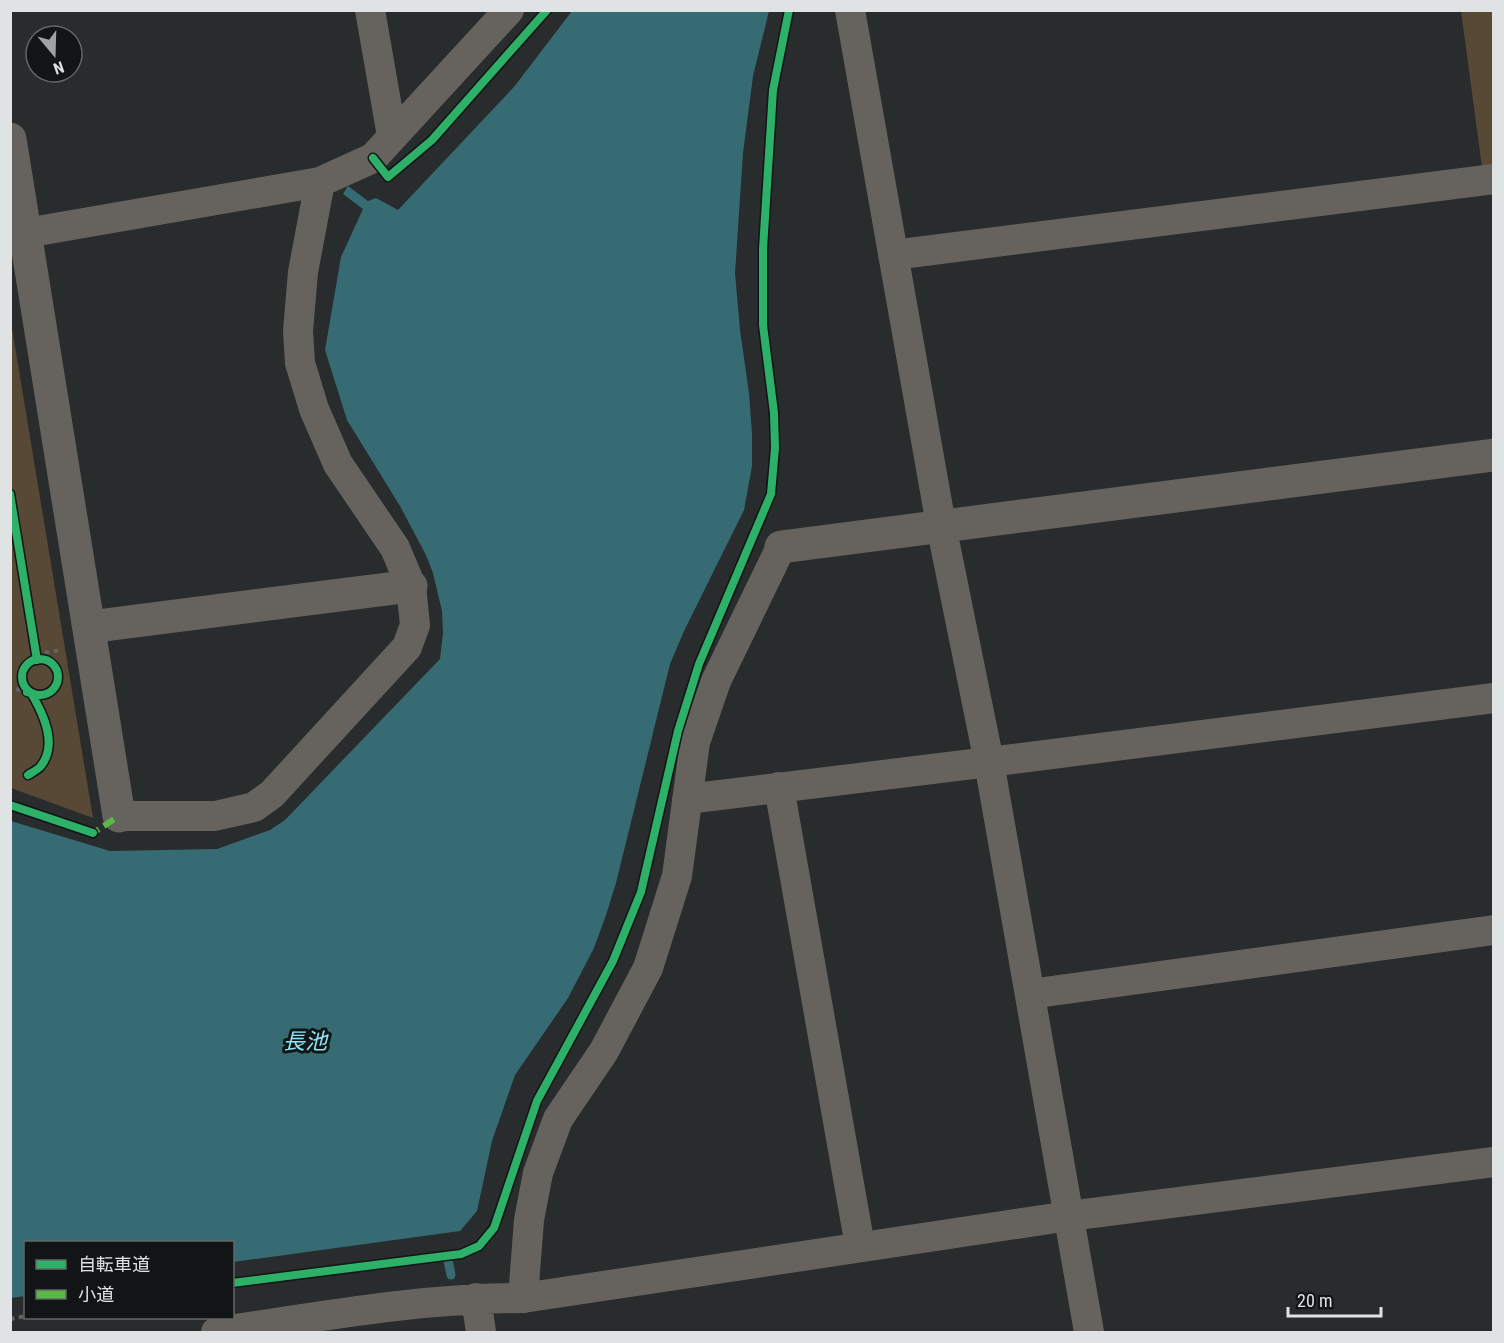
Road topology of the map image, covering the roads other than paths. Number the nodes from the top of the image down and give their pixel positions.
1 (370, 10) edge
2 (509, 10) edge
3 (857, 10) edge
4 (850, 11) edge
5 (392, 136) junction
6 (10, 139) edge
7 (1494, 179) edge
8 (320, 182) junction
9 (26, 233) junction
10 (893, 255) junction
11 (1494, 454) edge
12 (941, 525) junction
13 (781, 548) joint
14 (411, 586) junction
15 (89, 627) junction
16 (1494, 698) edge
17 (989, 762) junction
18 (779, 787) junction
19 (687, 798) junction
20 (119, 816) joint
21 (1494, 930) edge
22 (1030, 994) junction
23 (1494, 1162) edge
24 (1069, 1216) junction
25 (860, 1246) junction
26 (476, 1298) junction
27 (523, 1299) junction
28 (216, 1332) edge
29 (481, 1332) edge
30 (1089, 1332) edge

1 - 5 street
2 - 5 street
3 - 4 street
4 - 10 street
5 - 8 street
6 - 9 street
7 - 10 street
8 - 9 street
8 - 14 street
9 - 15 street
10 - 12 street
11 - 12 street
12 - 13 street
12 - 17 street
13 - 19 street
14 - 15 street
14 - 20 street
15 - 20 street
16 - 17 street
17 - 18 street
17 - 22 street
18 - 19 street
18 - 25 street
19 - 27 street
21 - 22 street
22 - 24 street
23 - 24 street
24 - 25 street
24 - 30 street
25 - 27 street
26 - 27 street
26 - 28 street
26 - 29 street

